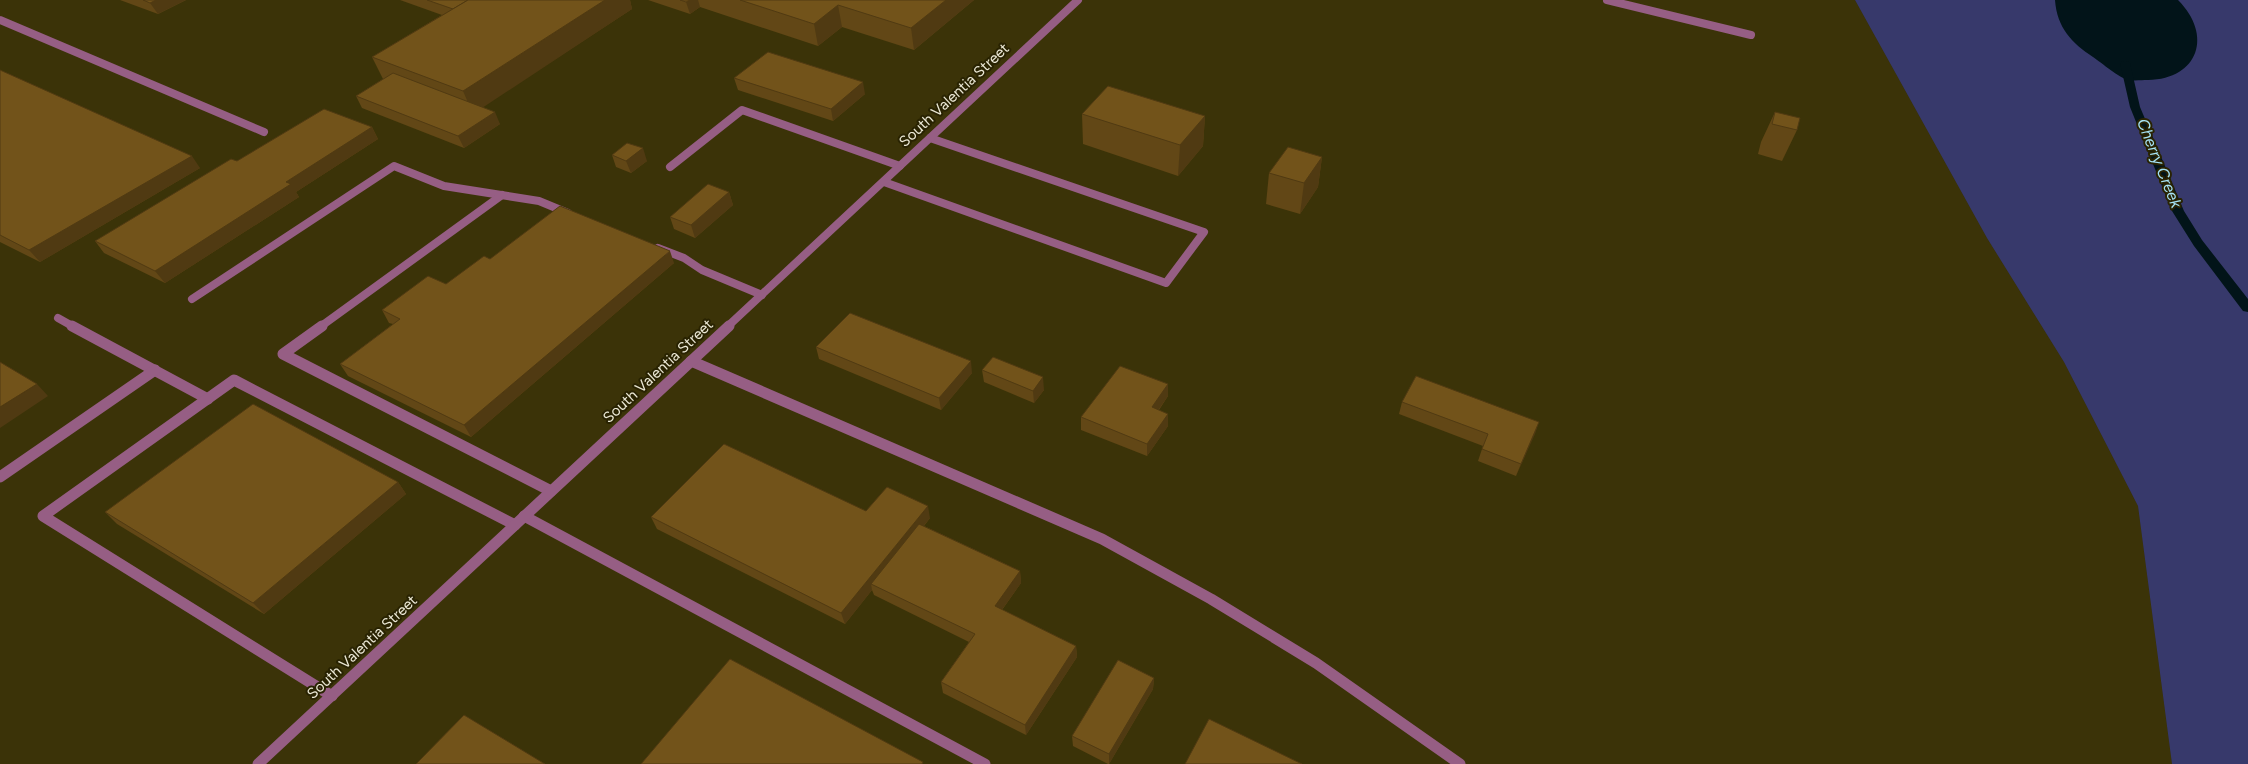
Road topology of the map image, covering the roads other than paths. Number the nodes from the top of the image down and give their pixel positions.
1 (1078, 0) edge
2 (1612, 1) edge
3 (0, 20) edge
4 (1751, 35) dead end
5 (264, 132) dead end
6 (930, 138) junction
7 (900, 166) junction
8 (670, 167) dead end
9 (884, 182) junction
10 (502, 195) junction
11 (575, 216) edge
12 (648, 244) edge
13 (762, 295) junction
14 (192, 299) dead end
15 (58, 318) dead end
16 (691, 361) junction
17 (155, 370) junction
18 (208, 399) junction
19 (0, 477) edge
20 (551, 492) junction
21 (519, 521) junction
22 (332, 696) junction
23 (258, 764) edge
24 (985, 764) edge
25 (1460, 764) edge

1 - 6 street, South Valentia Street
2 - 4 street
3 - 5 street
6 - 7 street, South Valentia Street
6 - 9 street
7 - 8 street
7 - 9 street, South Valentia Street
9 - 13 street, South Valentia Street
10 - 11 street
10 - 14 street
10 - 20 street
12 - 13 street
13 - 16 street, South Valentia Street
15 - 17 street
16 - 20 street, South Valentia Street
16 - 25 street
17 - 18 street
17 - 19 street
18 - 21 street
18 - 22 street
20 - 21 street, South Valentia Street
21 - 22 street, South Valentia Street
21 - 24 street
22 - 23 street, South Valentia Street

